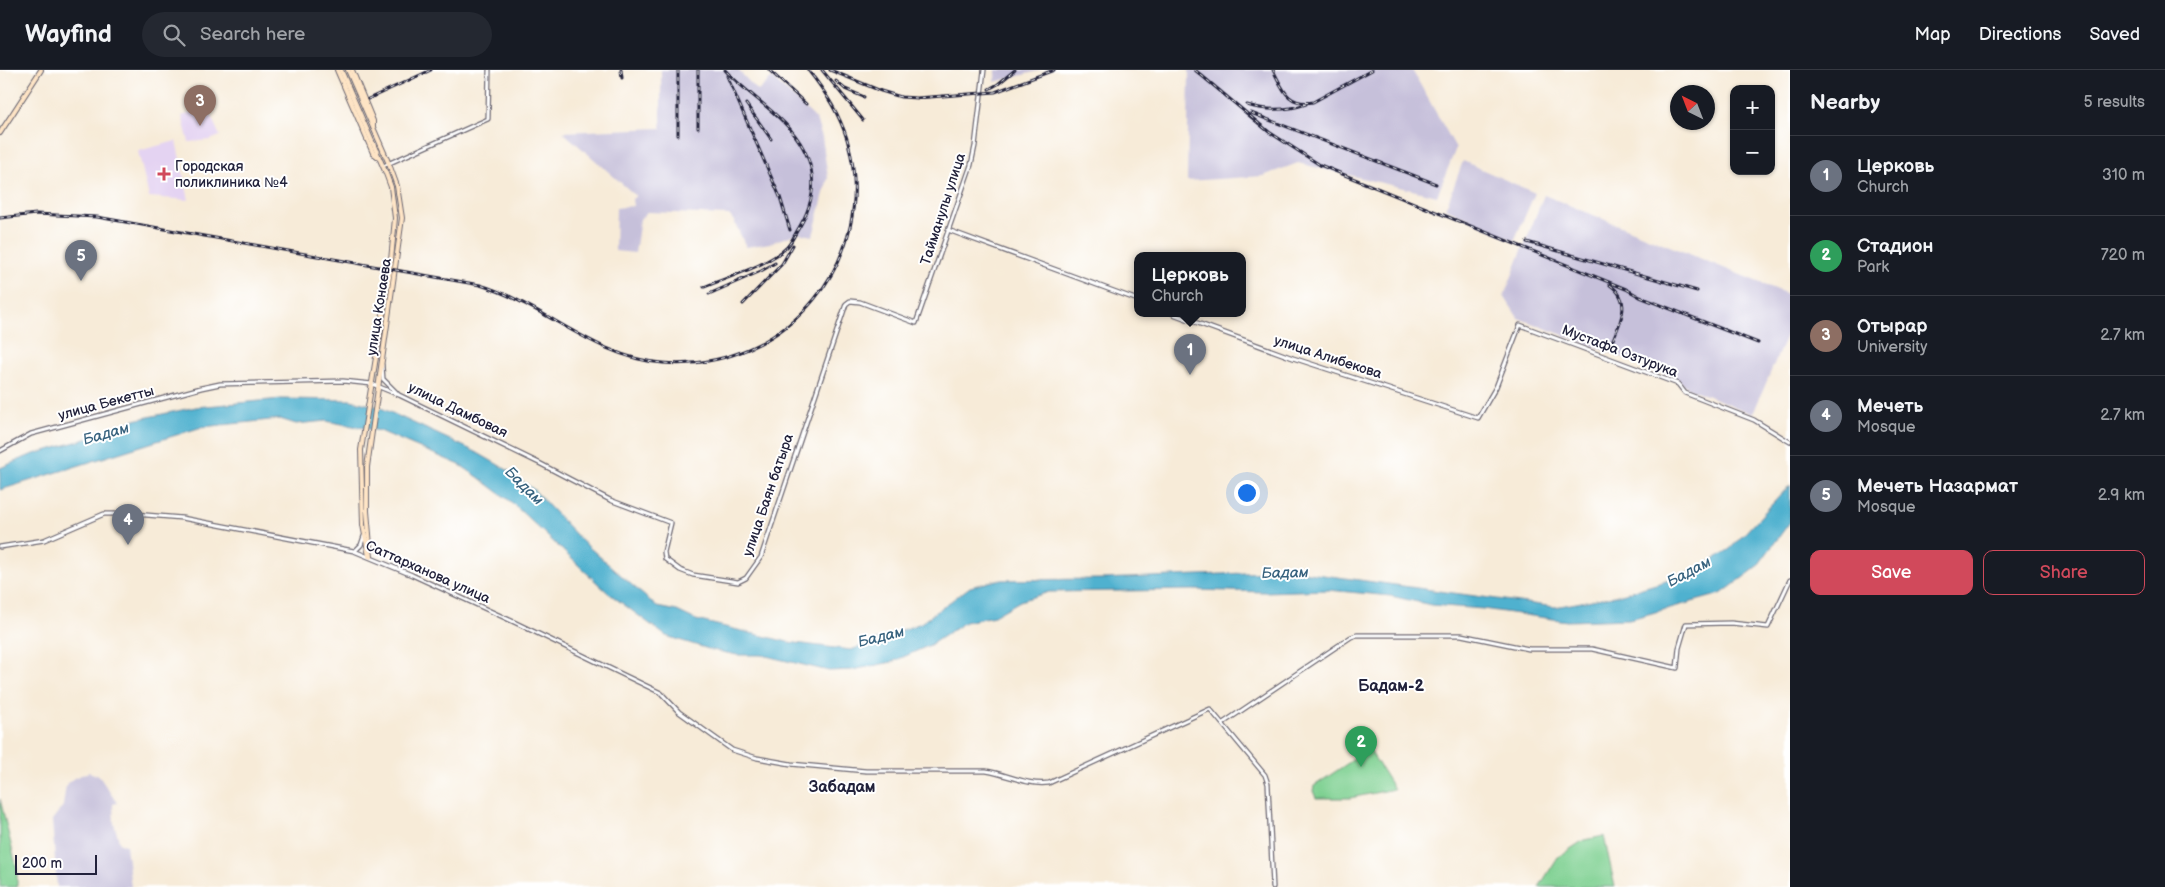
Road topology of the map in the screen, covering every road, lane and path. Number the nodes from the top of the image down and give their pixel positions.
1 (41, 70) edge
2 (339, 70) edge
3 (350, 70) edge
4 (489, 70) edge
5 (984, 70) edge
6 (0, 133) edge
7 (389, 164) junction
8 (383, 166) junction
9 (948, 230) junction
10 (1134, 299) edge
11 (850, 301) joint
12 (1181, 317) edge
13 (1520, 325) joint
14 (381, 362) junction
15 (220, 384) joint
16 (372, 384) junction
17 (377, 386) junction
18 (399, 395) junction
19 (1790, 442) edge
20 (0, 451) edge
21 (671, 523) joint
22 (365, 532) junction
23 (0, 547) edge
24 (354, 551) junction
25 (370, 557) junction
26 (1790, 580) edge
27 (1223, 723) junction
28 (1273, 887) edge

1 - 6 main road
2 - 8 main road, улица Конаева
3 - 7 main road, улица Конаева
4 - 7 street
5 - 9 street, Тайманулы улица
7 - 8 street
7 - 14 main road, улица Конаева
8 - 16 main road, улица Конаева
9 - 10 street
9 - 11 street, Тайманулы улица
11 - 21 street, улица Баян батыра
12 - 13 street, улица Алибекова
13 - 19 street, Мустафа Озтурука
14 - 17 main road, улица Конаева
14 - 18 street
15 - 16 street, улица Дамбовая
15 - 20 street, улица Бекетты
16 - 17 street, улица Дамбовая
16 - 22 main road, улица Конаева
17 - 18 street, улица Дамбовая
17 - 25 main road, улица Конаева
18 - 21 street, улица Дамбовая
22 - 24 street
22 - 25 main road, улица Конаева
23 - 24 street, Саттарханова улица
24 - 25 street, Саттарханова улица
25 - 27 street, Саттарханова улица
26 - 27 street
27 - 28 street

